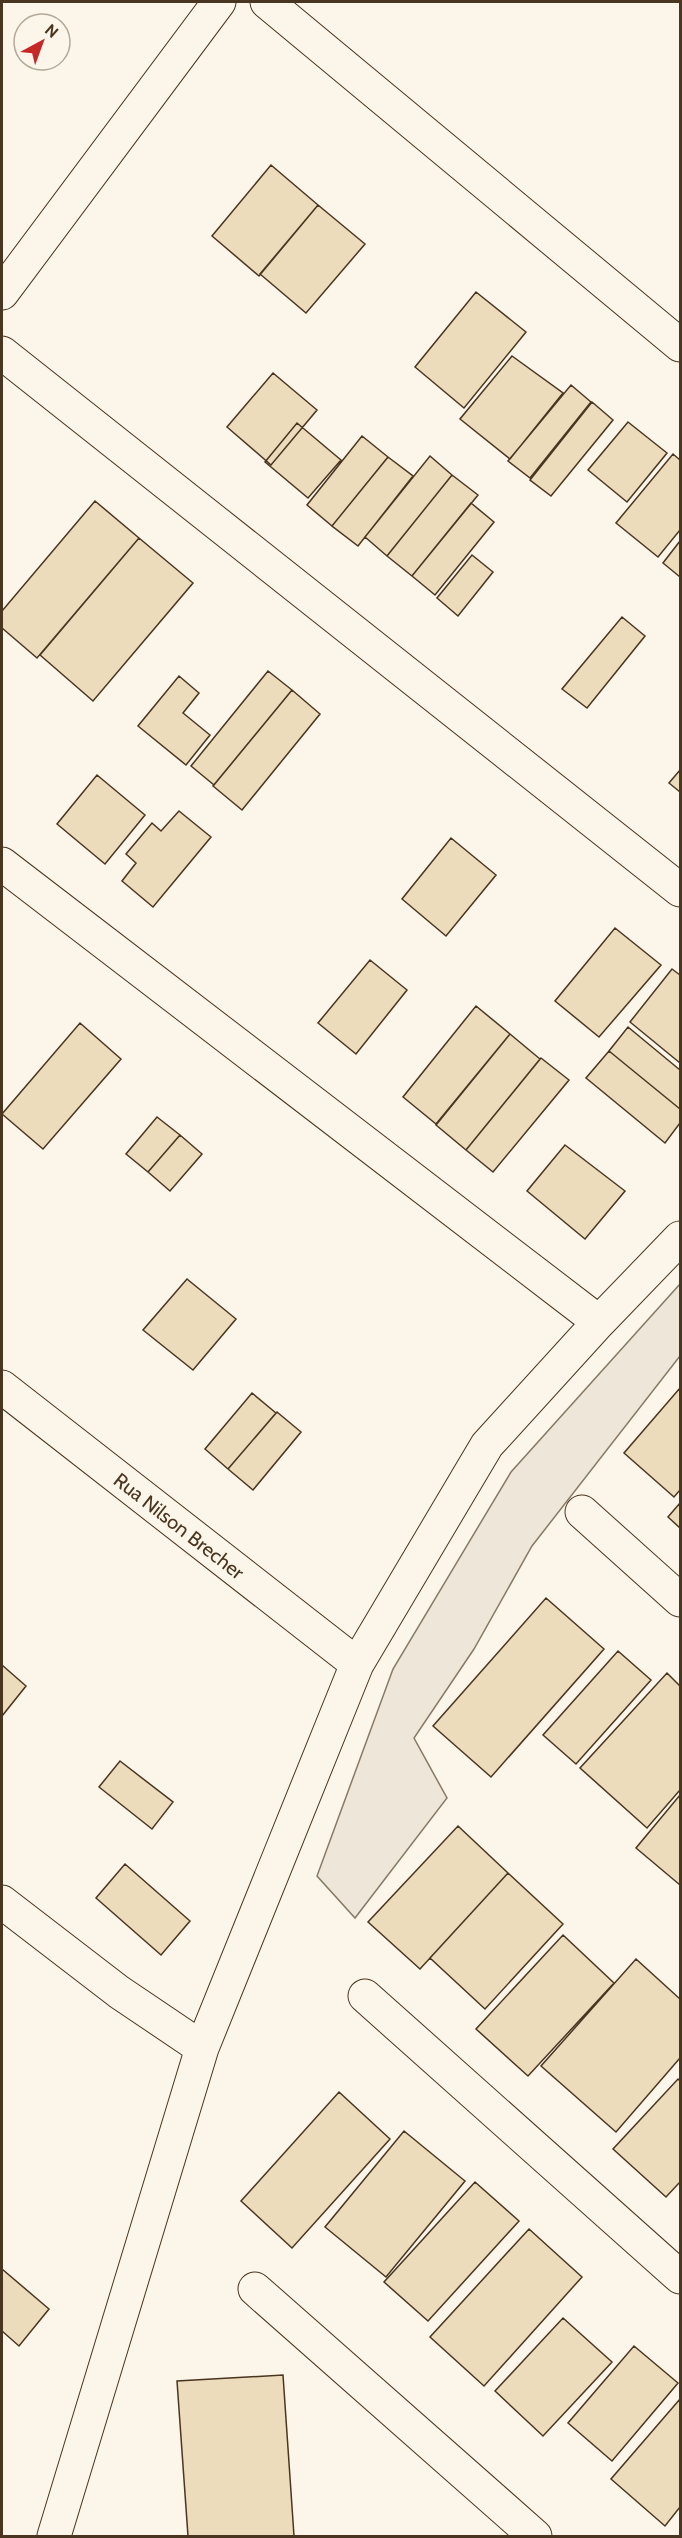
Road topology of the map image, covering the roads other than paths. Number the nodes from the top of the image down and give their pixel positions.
1 (219, 2) edge
2 (267, 2) edge
3 (2, 293) edge
4 (681, 345) edge
5 (2, 353) edge
6 (2, 864) edge
7 (681, 890) edge
8 (681, 1238) edge
9 (599, 1322) junction
10 (2, 1387) edge
11 (582, 1512) dead end
12 (681, 1600) edge
13 (357, 1664) junction
14 (2, 1902) edge
15 (365, 1996) dead end
16 (202, 2048) junction
17 (681, 2277) edge
18 (255, 2289) dead end
19 (54, 2536) edge
20 (535, 2536) edge

1 - 3 street
2 - 4 street
5 - 7 street
6 - 9 street
8 - 9 street
9 - 13 street
10 - 13 street, Rua Nilson Brecher
11 - 12 street
13 - 16 street
14 - 16 street
15 - 17 street
16 - 19 street
18 - 20 street

